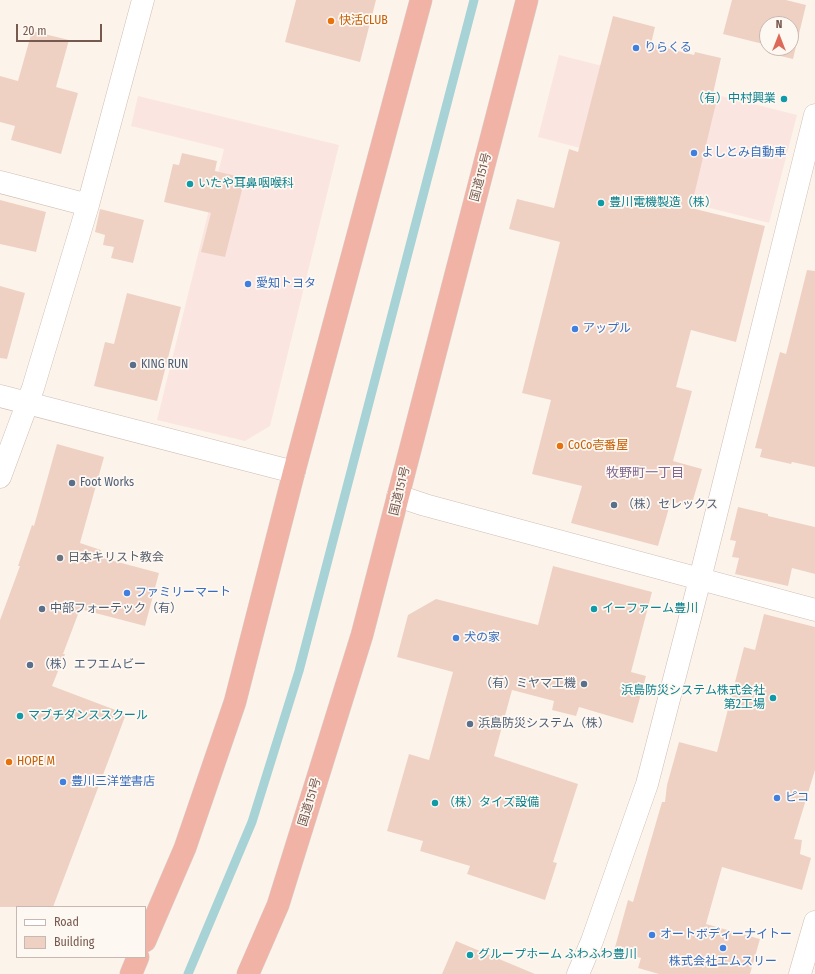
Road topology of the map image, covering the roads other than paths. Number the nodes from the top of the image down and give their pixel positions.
1 (143, 0) edge
2 (421, 0) edge
3 (527, 0) edge
4 (815, 115) edge
5 (807, 179) edge
6 (0, 182) edge
7 (88, 205) junction
8 (0, 396) edge
9 (28, 404) junction
10 (294, 472) junction
11 (0, 477) edge
12 (398, 496) junction
13 (700, 579) junction
14 (815, 610) edge
15 (815, 922) edge
16 (146, 939) edge
17 (138, 958) edge
18 (131, 974) edge
19 (248, 974) edge
20 (578, 974) edge
21 (800, 974) edge

1 - 7 street
2 - 10 highway
3 - 12 highway, 国道151号
4 - 5 street
5 - 13 street
6 - 7 street
7 - 9 street
8 - 9 street
9 - 10 street
9 - 11 street
10 - 16 highway
12 - 13 street
12 - 19 highway, 国道151号
13 - 14 street
13 - 20 street
15 - 21 street
17 - 18 highway

